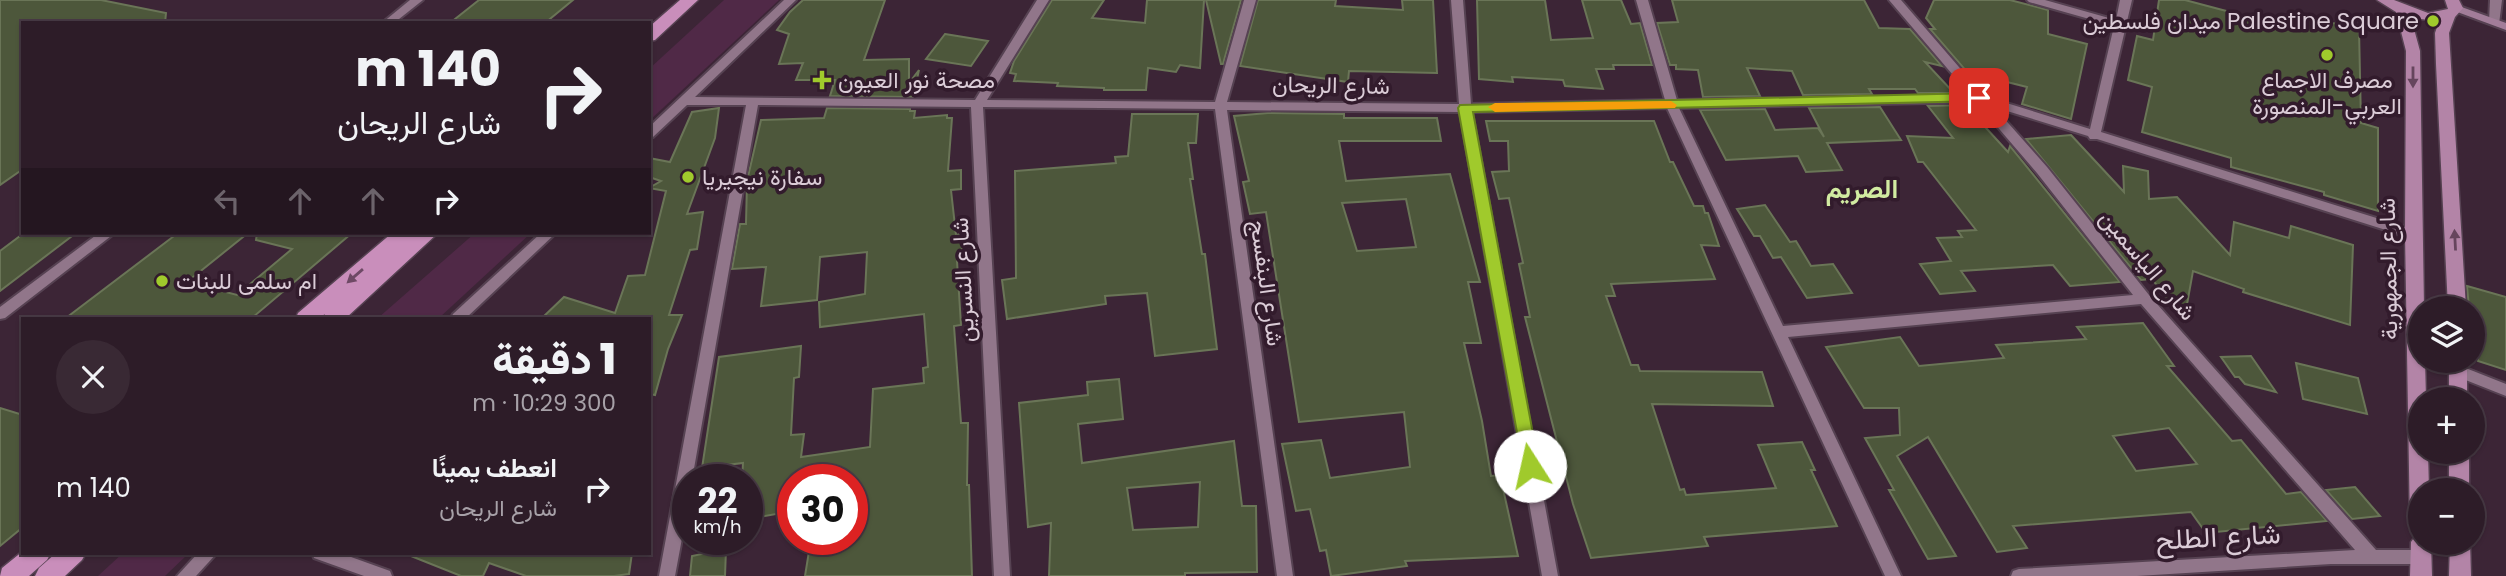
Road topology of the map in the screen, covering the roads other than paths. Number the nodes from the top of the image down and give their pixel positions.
1 (417, 0) edge
2 (670, 0) edge
3 (690, 0) edge
4 (790, 0) edge
5 (1043, 0) edge
6 (1250, 0) edge
7 (1457, 0) edge
8 (1642, 0) edge
9 (1895, 0) edge
10 (2033, 0) edge
11 (2126, 0) edge
12 (2384, 0) edge
13 (2496, 0) edge
14 (2452, 8) edge
15 (2402, 10) junction
16 (390, 21) edge
17 (646, 21) edge
18 (2119, 24) junction
19 (2500, 24) edge
20 (651, 34) edge
21 (1979, 98) junction
22 (683, 101) junction
23 (752, 104) junction
24 (1220, 105) junction
25 (1672, 105) junction
26 (977, 106) junction
27 (1465, 108) junction
28 (651, 132) edge
29 (2094, 136) junction
30 (2413, 234) junction
31 (105, 235) edge
32 (402, 235) edge
33 (426, 235) edge
34 (547, 235) edge
35 (2456, 296) edge
36 (2144, 299) junction
37 (0, 314) edge
38 (307, 317) edge
39 (334, 317) edge
40 (459, 317) edge
41 (1780, 332) junction
42 (2472, 373) edge
43 (2506, 390) edge
44 (2419, 478) edge
45 (36, 555) edge
46 (72, 555) edge
47 (207, 555) edge
48 (326, 555) edge
49 (2460, 555) edge
50 (2371, 556) junction
51 (2421, 559) edge
52 (11, 576) edge
53 (48, 576) edge
54 (185, 576) edge
55 (384, 576) edge
56 (667, 576) edge
57 (1002, 576) edge
58 (1285, 576) edge
59 (1550, 576) edge
60 (1893, 576) edge
61 (2019, 576) edge
62 (2460, 576) edge

1 - 16 street
2 - 17 highway
3 - 20 highway
4 - 22 street
5 - 26 street
6 - 24 street, شارع البنفسج
7 - 27 street
8 - 25 street
9 - 21 street, شارع الياسمين
10 - 18 street
11 - 18 street
12 - 15 main road
13 - 19 street
14 - 15 main road
14 - 19 street
35 -> 14 main road
15 -> 30 main road, شارع الجمهورية
18 - 29 street
21 - 25 street, شارع الريحان
21 - 29 street
21 - 36 street, شارع الياسمين
22 - 23 street, شارع الريحان
22 - 28 street
23 - 26 street, شارع الريحان
23 - 56 street
24 - 26 street, شارع الريحان
24 - 27 street, شارع الريحان
24 - 58 street, شارع البنفسج
25 - 27 street, شارع الريحان
25 - 41 street
26 - 57 street, شارع النسرين
27 - 59 street
29 - 30 street
30 - 44 main road, شارع الجمهورية
31 - 37 street
32 -> 38 highway
33 - 39 highway
34 - 40 street
36 - 41 street
36 - 50 street, شارع الياسمين
41 - 60 street
42 - 43 street
45 - 52 highway
46 - 53 highway
47 - 54 street
48 - 55 street
49 - 62 main road
50 - 51 street, شارع الطلح
50 - 61 street, شارع الطلح

